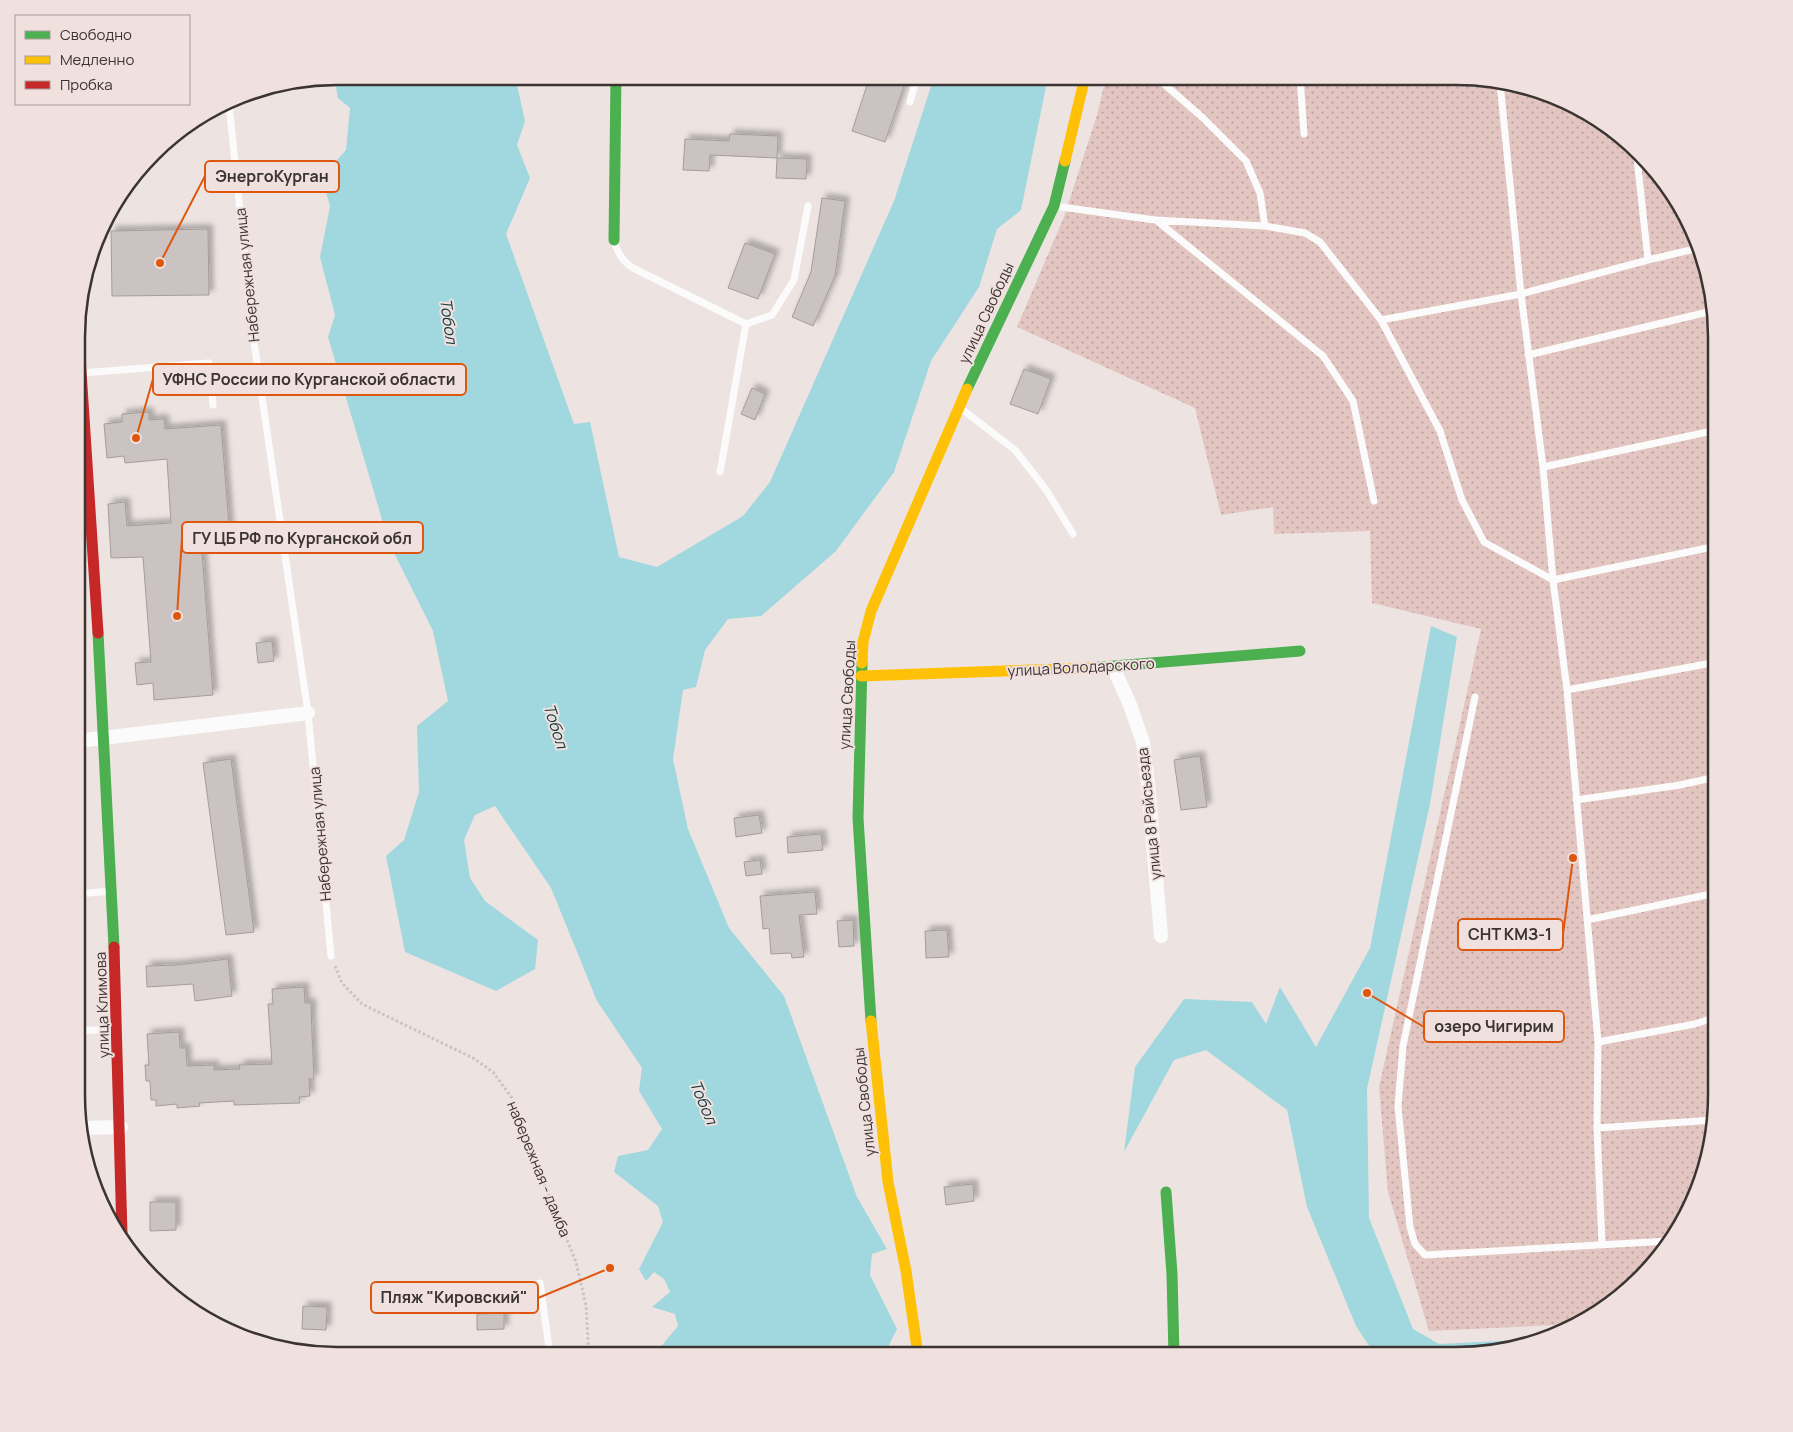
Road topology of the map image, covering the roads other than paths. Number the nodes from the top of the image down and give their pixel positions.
1 (616, 85) edge
2 (915, 85) edge
3 (1083, 85) edge
4 (1165, 85) edge
5 (1301, 85) edge
6 (1501, 89) edge
7 (910, 102) dead end
8 (230, 109) edge
9 (1304, 134) dead end
10 (1637, 163) edge
11 (808, 206) dead end
12 (1054, 206) junction
13 (1155, 220) junction
14 (1265, 226) junction
15 (614, 240) joint
16 (1692, 250) edge
17 (1648, 260) junction
18 (1521, 294) junction
19 (1706, 312) edge
20 (1381, 320) junction
21 (746, 324) junction
22 (1528, 354) junction
23 (85, 366) edge
24 (213, 404) dead end
25 (959, 406) junction
26 (1708, 432) edge
27 (85, 441) edge
28 (1543, 467) junction
29 (720, 472) dead end
30 (1374, 501) dead end
31 (1073, 534) dead end
32 (1708, 548) edge
33 (1553, 580) junction
34 (1300, 651) dead end
35 (1708, 664) edge
36 (1113, 667) junction
37 (861, 676) junction
38 (1567, 690) junction
39 (1475, 697) dead end
40 (308, 713) junction
41 (105, 739) junction
42 (85, 740) edge
43 (1708, 779) edge
44 (1576, 800) junction
45 (112, 891) junction
46 (85, 893) edge
47 (1708, 895) edge
48 (1587, 920) junction
49 (1161, 936) dead end
50 (332, 956) road end
51 (1708, 1020) edge
52 (118, 1028) junction
53 (85, 1030) edge
54 (1598, 1042) junction
55 (1706, 1121) edge
56 (121, 1127) junction
57 (87, 1128) edge
58 (1597, 1128) junction
59 (1166, 1192) dead end
60 (122, 1226) edge
61 (1660, 1242) edge
62 (1602, 1244) junction
63 (540, 1283) dead end
64 (549, 1347) edge
65 (917, 1347) edge
66 (1174, 1347) edge

1 - 15 street
2 - 7 lane
3 - 12 street, улица Свободы
4 - 14 lane
5 - 9 lane
6 - 18 lane
8 - 40 lane, Набережная улица
10 - 17 lane
11 - 21 lane
12 - 13 lane
12 - 25 street, улица Свободы
13 - 14 lane
13 - 30 lane
14 - 20 lane
15 - 21 lane
16 - 17 lane
17 - 18 lane
18 - 20 lane
18 - 22 lane
19 - 22 lane
20 - 33 lane
21 - 29 lane
22 - 28 lane
23 - 24 lane
25 - 31 lane
25 - 37 street, улица Свободы
26 - 28 lane
27 - 41 street, улица Климова
28 - 33 lane
32 - 33 lane
33 - 38 lane
34 - 36 street, улица Володарского
35 - 38 lane
36 - 37 street, улица Володарского
36 - 49 street, улица 8 Райсъезда
37 - 65 street, улица Свободы
38 - 44 lane
39 - 62 lane
40 - 41 street
40 - 50 lane, Набережная улица
41 - 42 street
41 - 45 street, улица Климова
43 - 44 lane
44 - 48 lane
45 - 46 lane
45 - 52 street, улица Климова
47 - 48 lane
48 - 54 lane
51 - 54 lane
52 - 53 lane
52 - 56 street, улица Климова
54 - 58 lane
55 - 58 lane
56 - 57 street
56 - 60 street, улица Климова
58 - 62 lane
59 - 66 street
61 - 62 lane
63 - 64 lane

